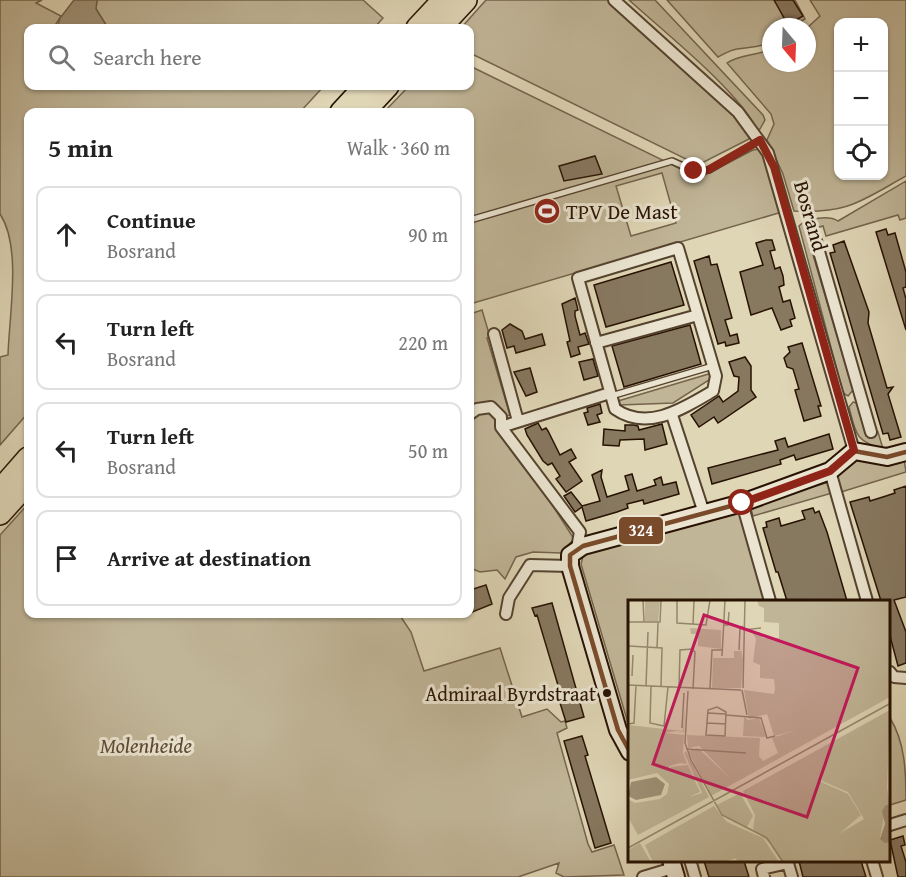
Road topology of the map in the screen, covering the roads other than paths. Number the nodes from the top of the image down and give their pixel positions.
1 (443, 0) edge
2 (466, 0) edge
3 (614, 0) edge
4 (421, 24) edge
5 (444, 24) edge
6 (361, 90) edge
7 (384, 90) edge
8 (345, 108) edge
9 (368, 108) edge
10 (760, 140) junction
11 (474, 219) edge
12 (816, 241) dead end
13 (698, 315) junction
14 (494, 334) dead end
15 (596, 343) junction
16 (713, 366) junction
17 (860, 394) junction
18 (611, 395) junction
19 (840, 400) junction
20 (474, 411) edge
21 (672, 415) junction
22 (518, 421) junction
23 (501, 427) junction
24 (871, 432) dead end
25 (854, 450) junction
26 (906, 452) edge
27 (24, 463) edge
28 (830, 471) junction
29 (24, 487) edge
30 (0, 490) edge
31 (742, 503) junction
32 (704, 513) junction
33 (0, 514) edge
34 (577, 548) junction
35 (570, 566) junction
36 (770, 600) edge
37 (867, 600) edge
38 (506, 614) dead end
39 (891, 673) edge
40 (906, 678) edge
41 (628, 748) edge
42 (906, 820) edge
43 (891, 825) edge
44 (690, 862) edge
45 (787, 862) edge
46 (872, 862) edge
47 (673, 869) edge
48 (643, 877) edge
49 (695, 877) edge
50 (764, 877) edge
51 (792, 877) edge
52 (877, 877) edge

1 - 4 highway
2 - 5 highway
3 - 10 street, Bosrand
6 - 8 highway
7 - 9 highway
10 - 11 lane
10 - 19 street, Bosrand
12 - 17 street, Bosrand
13 - 15 street
13 - 15 street
13 - 16 street
14 - 22 street
15 - 18 street
16 - 18 lane
16 - 21 street
17 - 19 street
17 - 24 street, Bosrand
18 - 21 street
18 - 22 street
19 - 25 street, Bosrand
20 - 23 street
21 - 32 street
22 - 23 street
23 - 34 street
25 - 26 street
25 - 28 street
27 - 30 highway
28 - 31 street
28 - 37 street
29 - 33 highway
31 - 32 street
31 - 36 street
32 - 34 street
34 - 35 street
35 - 38 street
35 - 41 street
39 - 40 street
42 - 43 street
44 - 49 street
45 - 50 street
45 - 51 street
46 - 52 street
47 - 48 street

